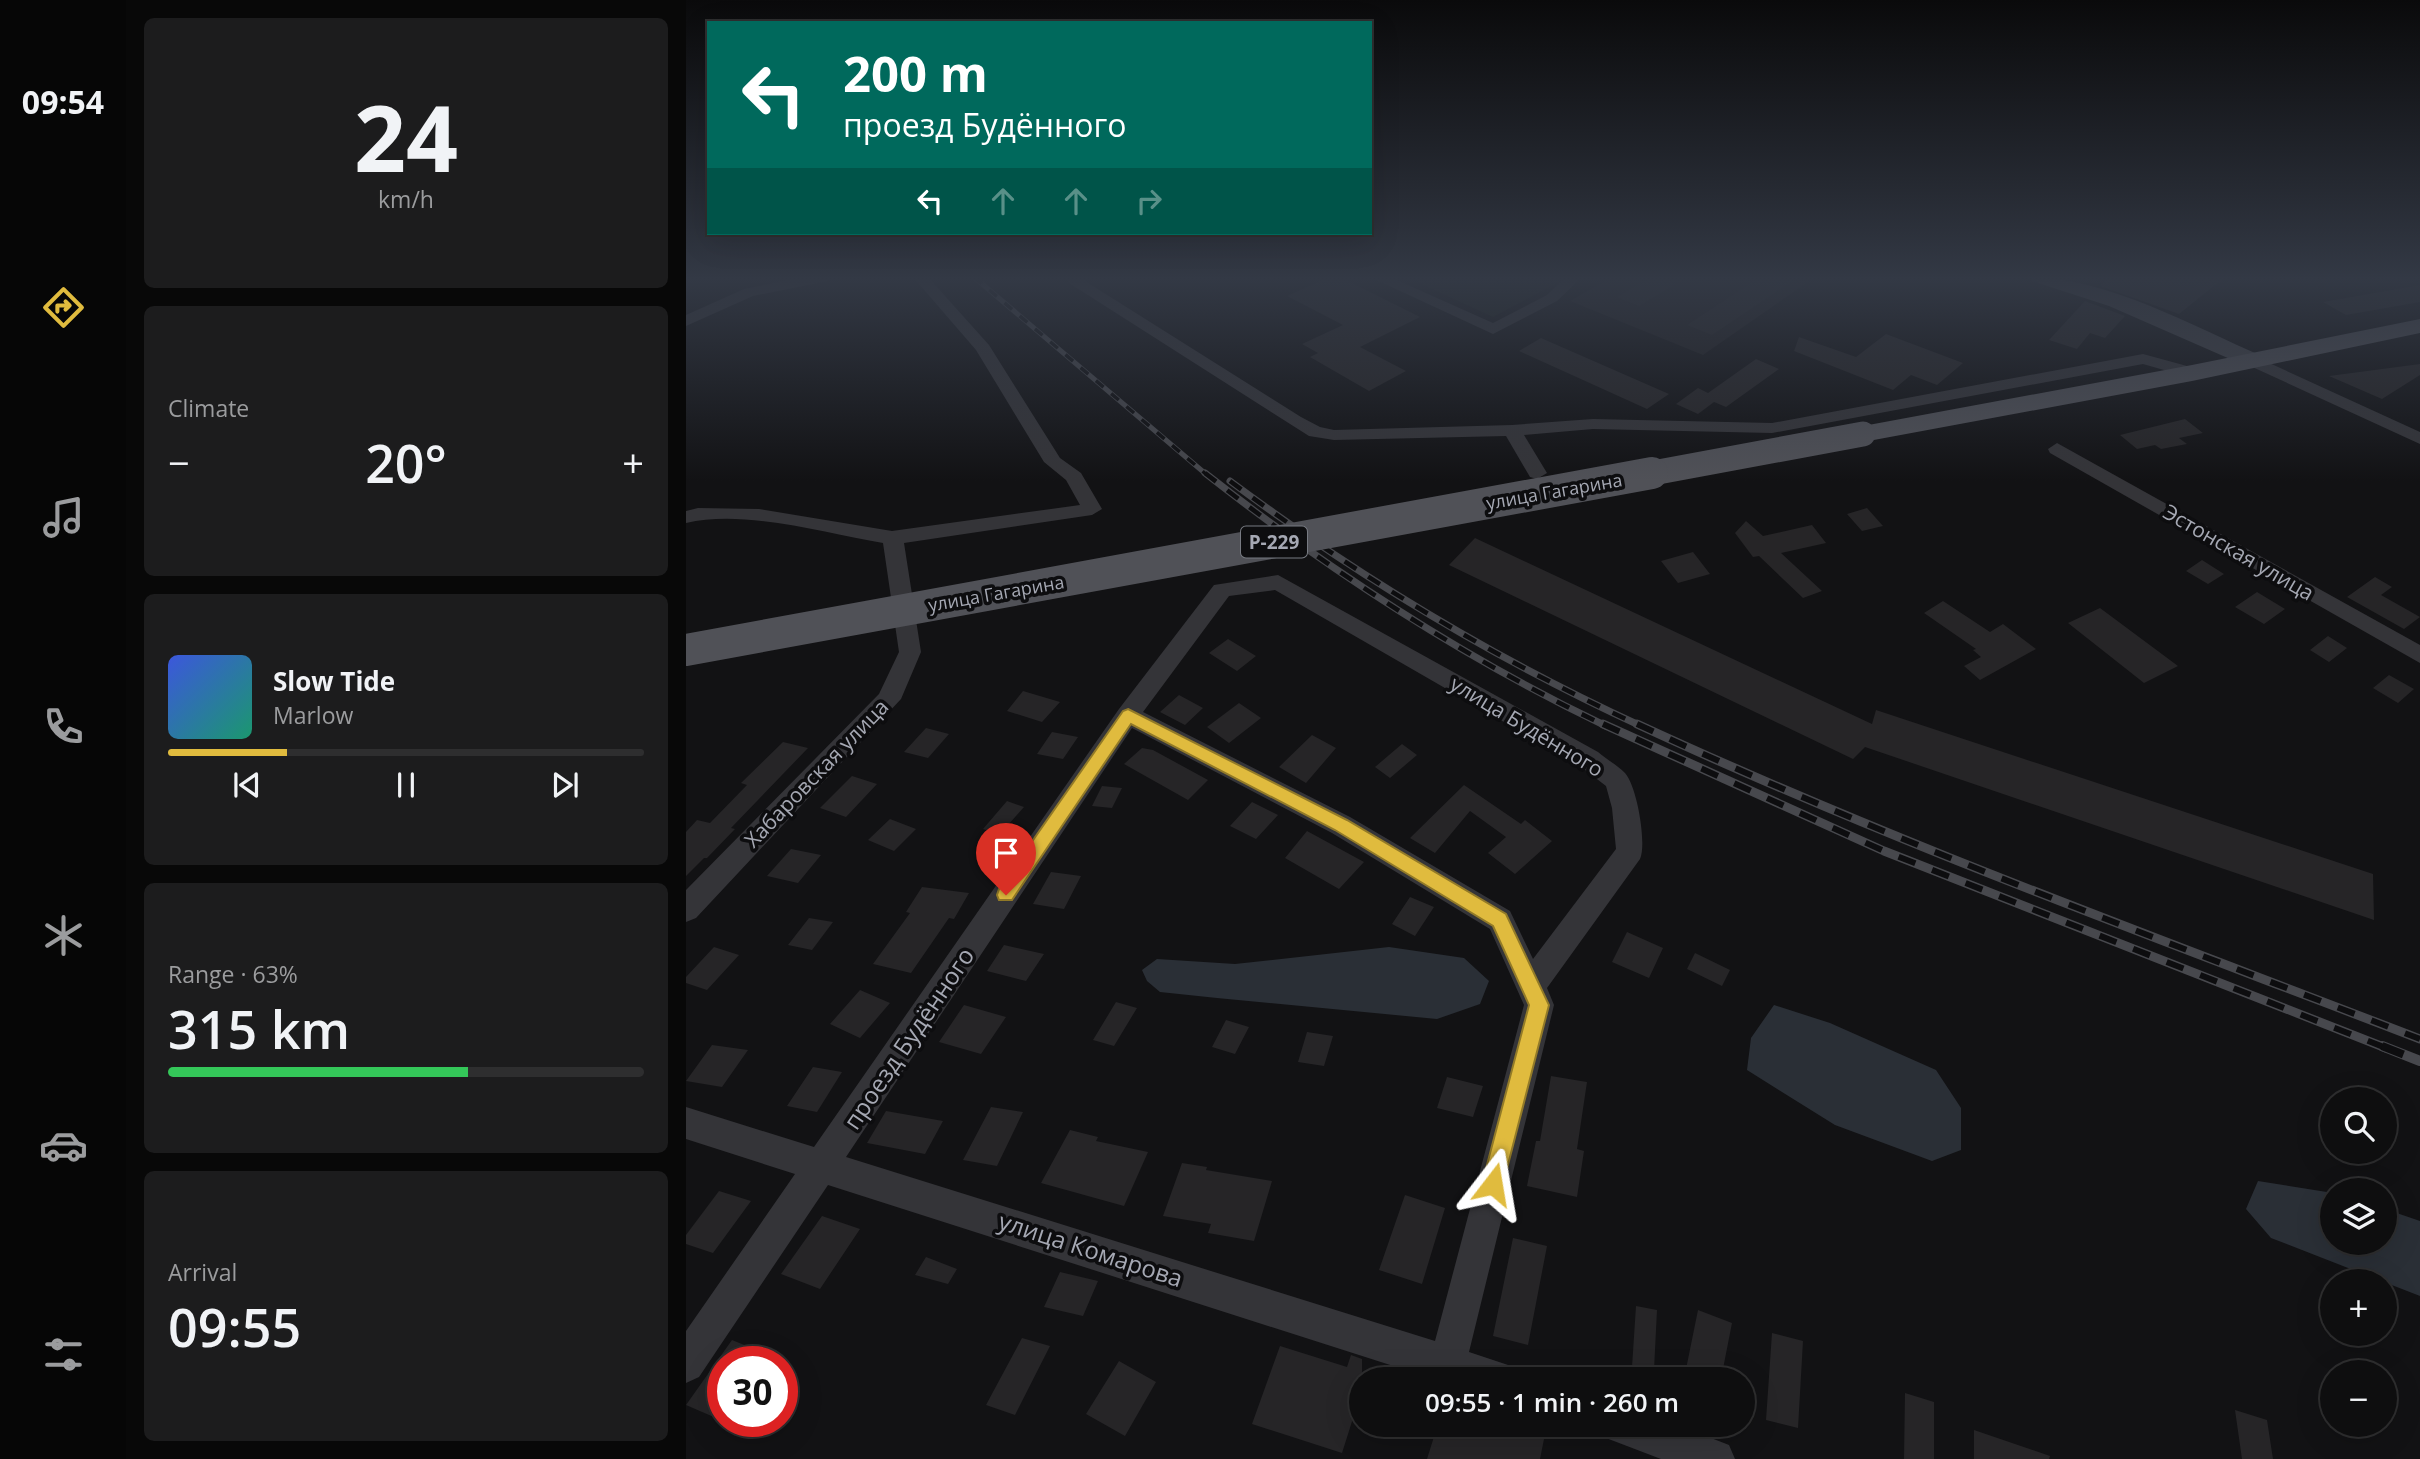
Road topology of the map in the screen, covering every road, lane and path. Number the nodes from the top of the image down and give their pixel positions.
1 (980, 345) edge
2 (1180, 345) edge
3 (2217, 345) edge
4 (2329, 345) edge
5 (2254, 361) junction
6 (2192, 373) junction
7 (1512, 430) junction
8 (2420, 439) edge
9 (2057, 449) dead end
10 (1537, 473) dead end
11 (686, 517) edge
12 (892, 538) junction
13 (1222, 590) joint
14 (686, 650) edge
15 (2420, 655) edge
16 (1128, 715) junction
17 (686, 909) edge
18 (1530, 987) junction
19 (686, 1123) edge
20 (822, 1164) junction
21 (1448, 1362) junction
22 (686, 1364) edge
23 (1462, 1367) edge
24 (1655, 1437) edge
25 (1715, 1459) edge

1 - 12 street
2 - 7 street
3 - 5 street
4 - 5 main road, улица Гагарина / Р-229
5 - 6 main road, улица Гагарина / Р-229
5 - 8 street
6 - 7 street
6 - 14 main road, улица Гагарина / Р-229, bridge
7 - 10 street
9 - 15 street, Эстонская улица
11 - 12 street
12 - 17 street, Хабаровская улица
13 - 16 street, проезд Будённого
13 - 18 street, улица Будённого
16 - 18 street
16 - 20 street, проезд Будённого
18 - 21 street
19 - 20 street, улица Комарова
20 - 21 street, улица Комарова
20 - 22 street, проезд Будённого
21 - 23 street, улица Комарова
24 - 25 street

